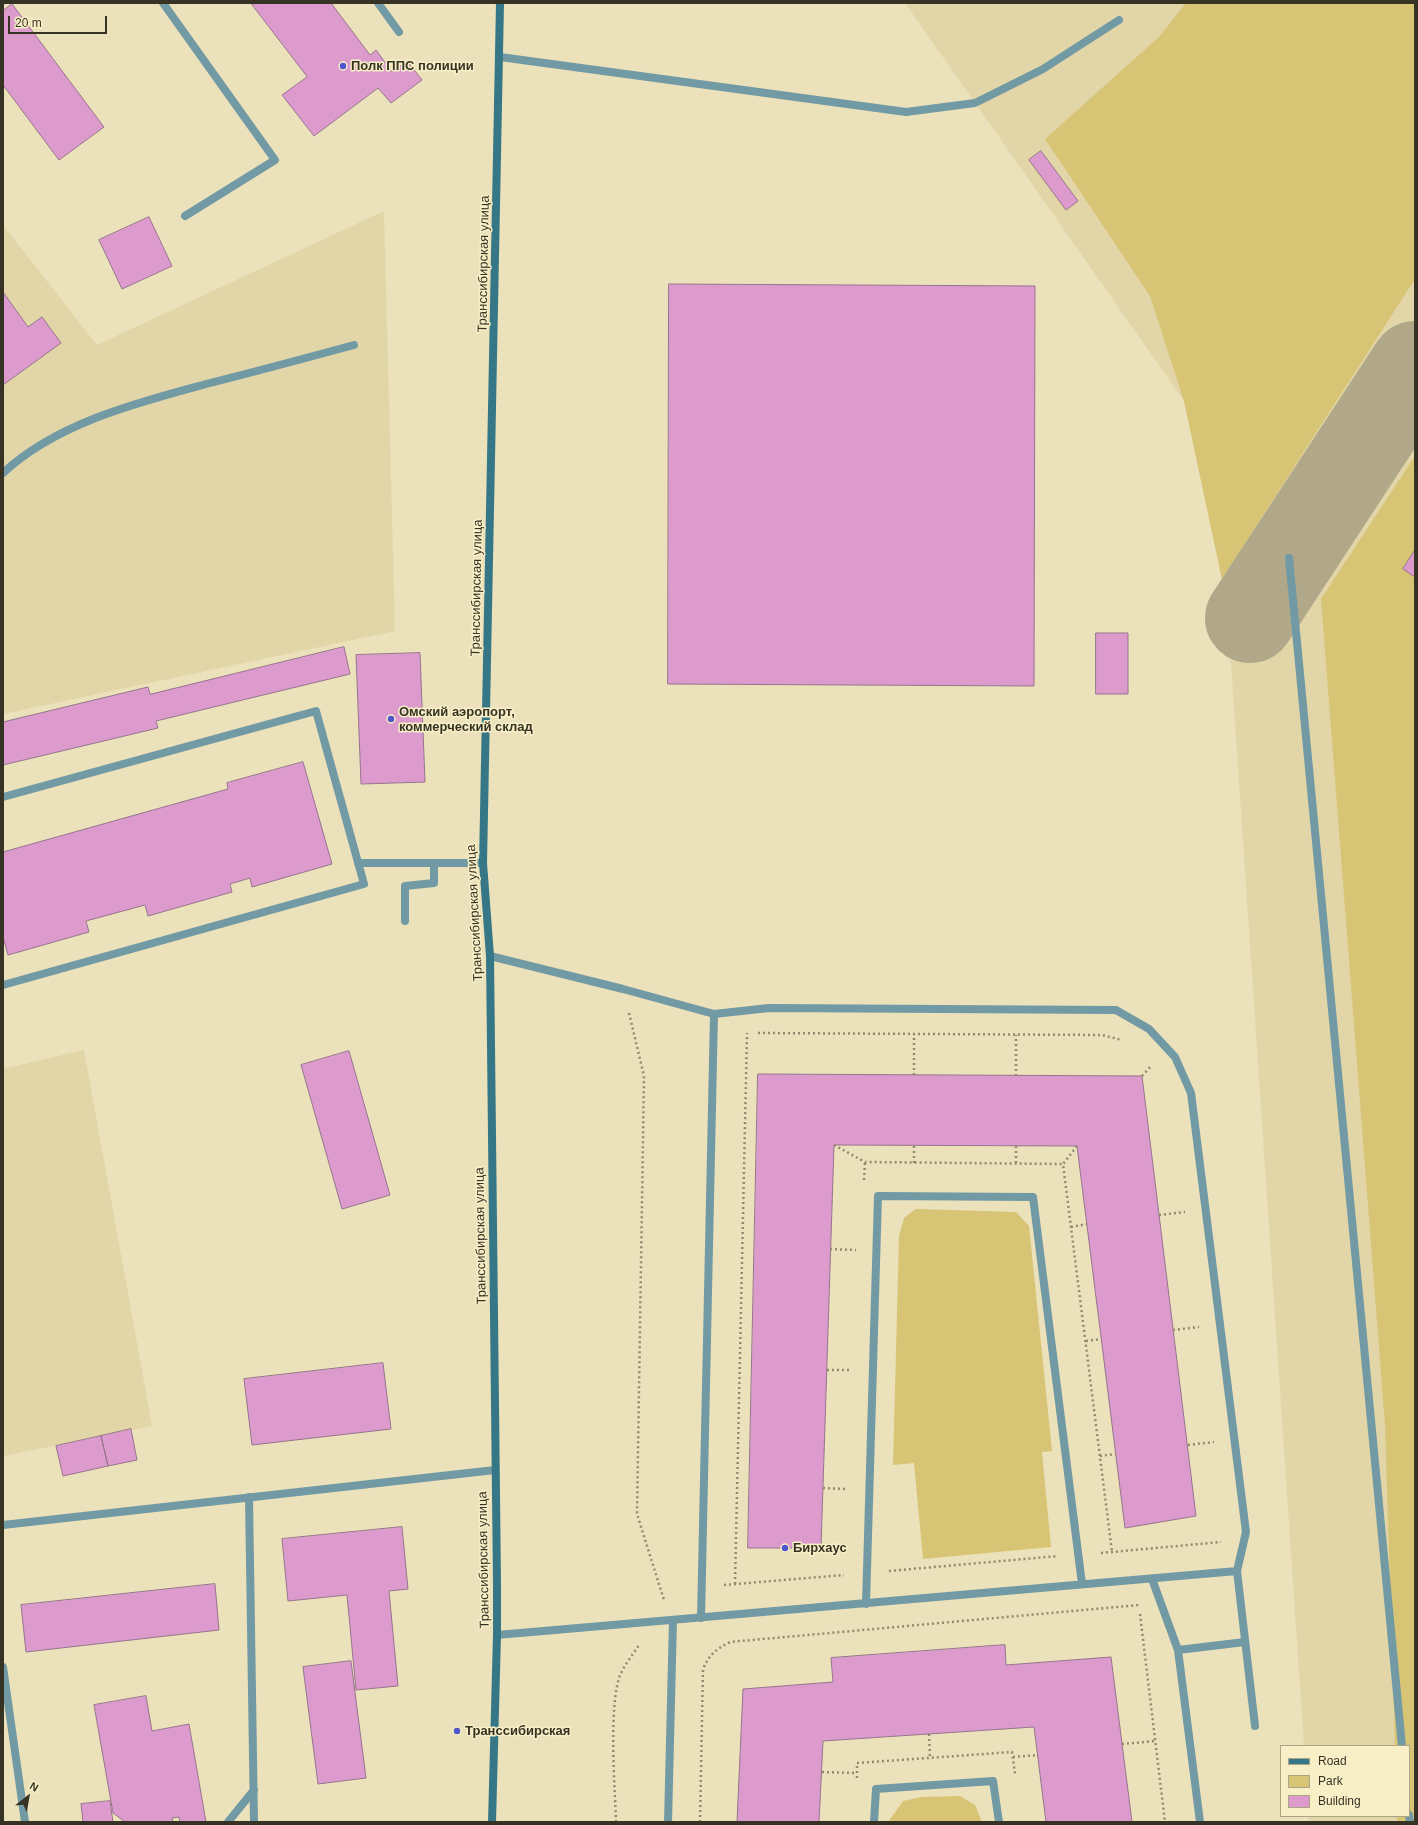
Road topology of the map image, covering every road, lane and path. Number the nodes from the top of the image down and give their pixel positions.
1 (164, 3) edge
2 (378, 3) edge
3 (500, 3) edge
4 (1119, 20) dead end
5 (399, 32) dead end
6 (500, 57) junction
7 (185, 216) dead end
8 (354, 345) dead end
9 (3, 473) edge
10 (1289, 558) dead end
11 (3, 797) edge
12 (358, 863) junction
13 (434, 863) junction
14 (483, 863) junction
15 (405, 921) dead end
16 (490, 956) junction
17 (3, 984) edge
18 (623, 989) junction
19 (714, 1014) junction
20 (914, 1034) junction
21 (1016, 1035) junction
22 (1102, 1035) dead end
23 (1156, 1061) dead end
24 (914, 1075) dead end
25 (1016, 1076) dead end
26 (1142, 1076) dead end
27 (834, 1145) dead end
28 (914, 1145) dead end
29 (1016, 1146) dead end
30 (1077, 1146) dead end
31 (914, 1163) junction
32 (1016, 1163) junction
33 (1063, 1164) junction
34 (1190, 1212) dead end
35 (1159, 1215) dead end
36 (1087, 1224) dead end
37 (1071, 1227) junction
38 (830, 1249) dead end
39 (862, 1250) dead end
40 (1204, 1327) dead end
41 (1173, 1330) dead end
42 (1102, 1339) dead end
43 (1086, 1341) junction
44 (827, 1370) dead end
45 (858, 1371) dead end
46 (1218, 1441) dead end
47 (1188, 1445) dead end
48 (1116, 1454) dead end
49 (1100, 1456) junction
50 (495, 1470) junction
51 (823, 1488) dead end
52 (839, 1489) dead end
53 (249, 1497) junction
54 (3, 1525) edge
55 (1223, 1542) dead end
56 (1112, 1552) junction
57 (1078, 1554) junction
58 (1237, 1571) junction
59 (866, 1573) junction
60 (1152, 1579) junction
61 (735, 1584) junction
62 (1082, 1584) junction
63 (702, 1587) junction
64 (866, 1604) junction
65 (1162, 1604) junction
66 (1139, 1606) junction
67 (701, 1618) junction
68 (673, 1620) junction
69 (654, 1622) junction
70 (497, 1635) junction
71 (1245, 1642) junction
72 (1178, 1650) junction
73 (3, 1667) edge
74 (1256, 1726) dead end
75 (929, 1734) dead end
76 (1155, 1740) junction
77 (1122, 1744) dead end
78 (1402, 1745) edge
79 (1012, 1752) dead end
80 (1038, 1755) dead end
81 (1013, 1757) dead end
82 (930, 1758) junction
83 (857, 1763) dead end
84 (822, 1772) dead end
85 (857, 1773) dead end
86 (254, 1790) junction
87 (26, 1822) edge
88 (228, 1822) edge
89 (254, 1822) edge
90 (492, 1822) edge
91 (616, 1822) edge
92 (668, 1822) edge
93 (700, 1822) edge
94 (874, 1822) edge
95 (999, 1822) edge
96 (1165, 1822) edge
97 (1200, 1822) edge

1 - 7 lane
2 - 5 lane
3 - 6 main road, Транссибирская улица
4 - 6 lane
6 - 14 main road, Транссибирская улица
8 - 9 lane
10 - 78 lane
11 - 12 lane
12 - 13 lane
12 - 17 lane
13 - 14 lane
13 - 15 lane
14 - 16 main road, Транссибирская улица
16 - 18 lane
16 - 50 main road, Транссибирская улица
18 - 19 lane
18 - 69 path
19 - 58 lane
19 - 63 lane
20 - 21 path
20 - 24 path
20 - 61 path
21 - 22 path
21 - 25 path
23 - 26 path
27 - 31 path
28 - 31 path
29 - 32 path
30 - 33 path
31 - 32 path
32 - 33 path
33 - 37 path
34 - 35 path
36 - 37 path
37 - 43 path
38 - 39 path
40 - 41 path
42 - 43 path
43 - 49 path
44 - 45 path
46 - 47 path
48 - 49 path
49 - 56 path
50 - 53 lane
50 - 70 main road, Транссибирская улица
51 - 52 path
53 - 54 lane
53 - 86 lane
55 - 56 path
56 - 57 path
57 - 59 path
57 - 59 lane
57 - 62 lane
58 - 60 lane
58 - 71 lane
59 - 61 path
59 - 64 lane
60 - 62 lane
60 - 65 lane
61 - 63 path
62 - 64 lane
63 - 67 lane
64 - 67 lane
65 - 66 path
65 - 72 lane
66 - 76 path
66 - 93 path
67 - 68 lane
68 - 69 lane
68 - 92 lane
69 - 70 lane
69 - 91 path
70 - 90 main road, Транссибирская улица
71 - 72 lane
71 - 74 lane
72 - 97 lane
73 - 87 lane
75 - 82 path
76 - 77 path
76 - 96 path
79 - 82 path
80 - 81 path
82 - 83 path
84 - 85 path
86 - 88 lane
86 - 89 lane
94 - 95 lane

